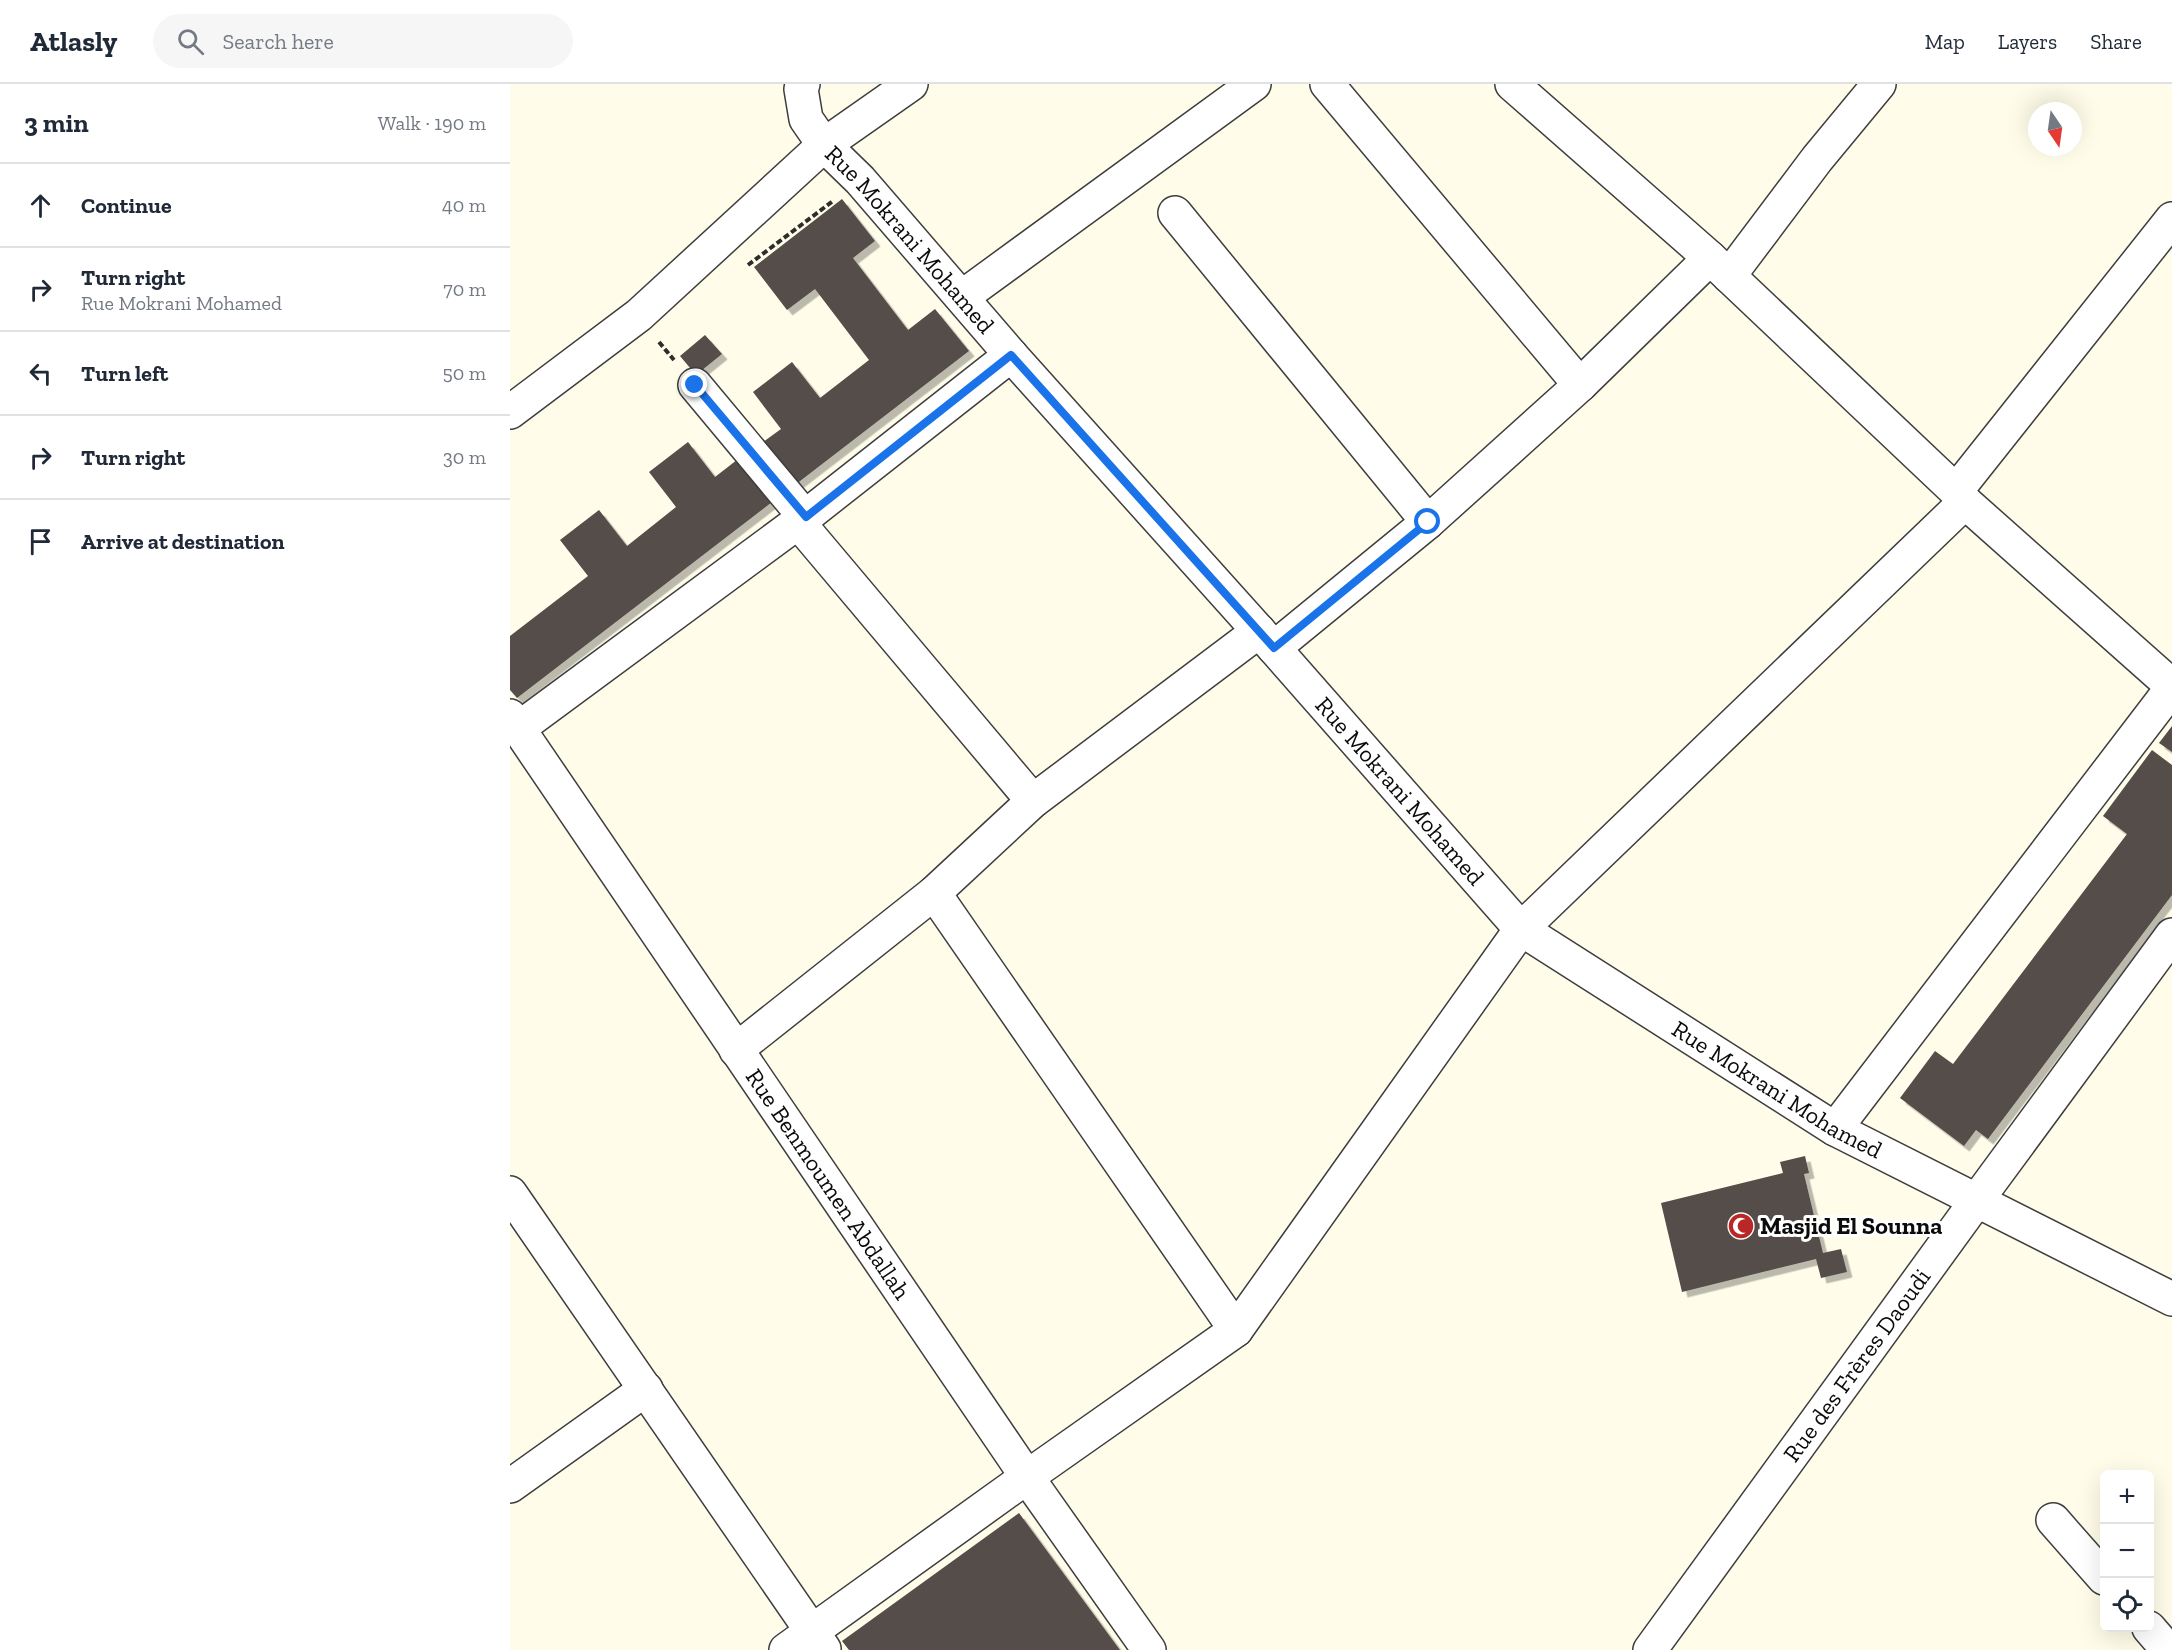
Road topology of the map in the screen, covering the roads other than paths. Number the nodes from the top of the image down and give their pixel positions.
1 (803, 84) edge
2 (911, 84) edge
3 (1254, 84) edge
4 (1327, 84) edge
5 (1512, 84) edge
6 (1879, 84) edge
7 (824, 145) junction
8 (1175, 213) dead end
9 (2172, 219) edge
10 (1719, 267) junction
11 (962, 297) junction
12 (1011, 355) junction
13 (1580, 385) junction
14 (701, 397) road end
15 (510, 412) edge
16 (1960, 496) junction
17 (802, 520) junction
18 (1428, 522) junction
19 (1267, 640) junction
20 (2172, 687) edge
21 (514, 722) edge
22 (1033, 801) junction
23 (934, 893) junction
24 (1521, 929) junction
25 (2172, 935) edge
26 (736, 1050) junction
27 (1835, 1129) junction
28 (510, 1194) edge
29 (1977, 1200) junction
30 (2172, 1299) edge
31 (1236, 1330) junction
32 (645, 1389) junction
33 (1027, 1477) junction
34 (510, 1486) edge
35 (2053, 1520) dead end
36 (2100, 1573) edge
37 (2152, 1632) edge
38 (808, 1644) edge
39 (1149, 1650) edge
40 (1650, 1650) edge
41 (2168, 1650) edge

1 - 7 street, Rue Mokrani Mohamed
2 - 7 street
3 - 11 street
4 - 13 street
5 - 10 street
6 - 10 street
7 - 11 street, Rue Mokrani Mohamed
7 - 15 street
8 - 18 street
9 - 16 street
10 - 13 street
10 - 16 street
11 - 12 street, Rue Mokrani Mohamed
12 - 17 street
12 - 19 street, Rue Mokrani Mohamed
13 - 18 street
14 - 17 street
16 - 20 street
16 - 24 street
17 - 21 street
17 - 22 street
18 - 19 street
19 - 22 street
19 - 24 street, Rue Mokrani Mohamed
20 - 27 street
21 - 26 street, Rue Benmoumen Abdallah
22 - 23 street
23 - 26 street
23 - 31 street
24 - 27 street, Rue Mokrani Mohamed
24 - 31 street
25 - 29 street, Rue des Frères Daoudi
26 - 33 street, Rue Benmoumen Abdallah
27 - 29 street, Rue Mokrani Mohamed
28 - 32 street
29 - 30 street, Rue Mokrani Mohamed
29 - 40 street, Rue des Frères Daoudi
31 - 33 street
32 - 34 street
32 - 38 street
33 - 38 street
33 - 39 street, Rue Benmoumen Abdallah
35 - 36 street
37 - 41 street

